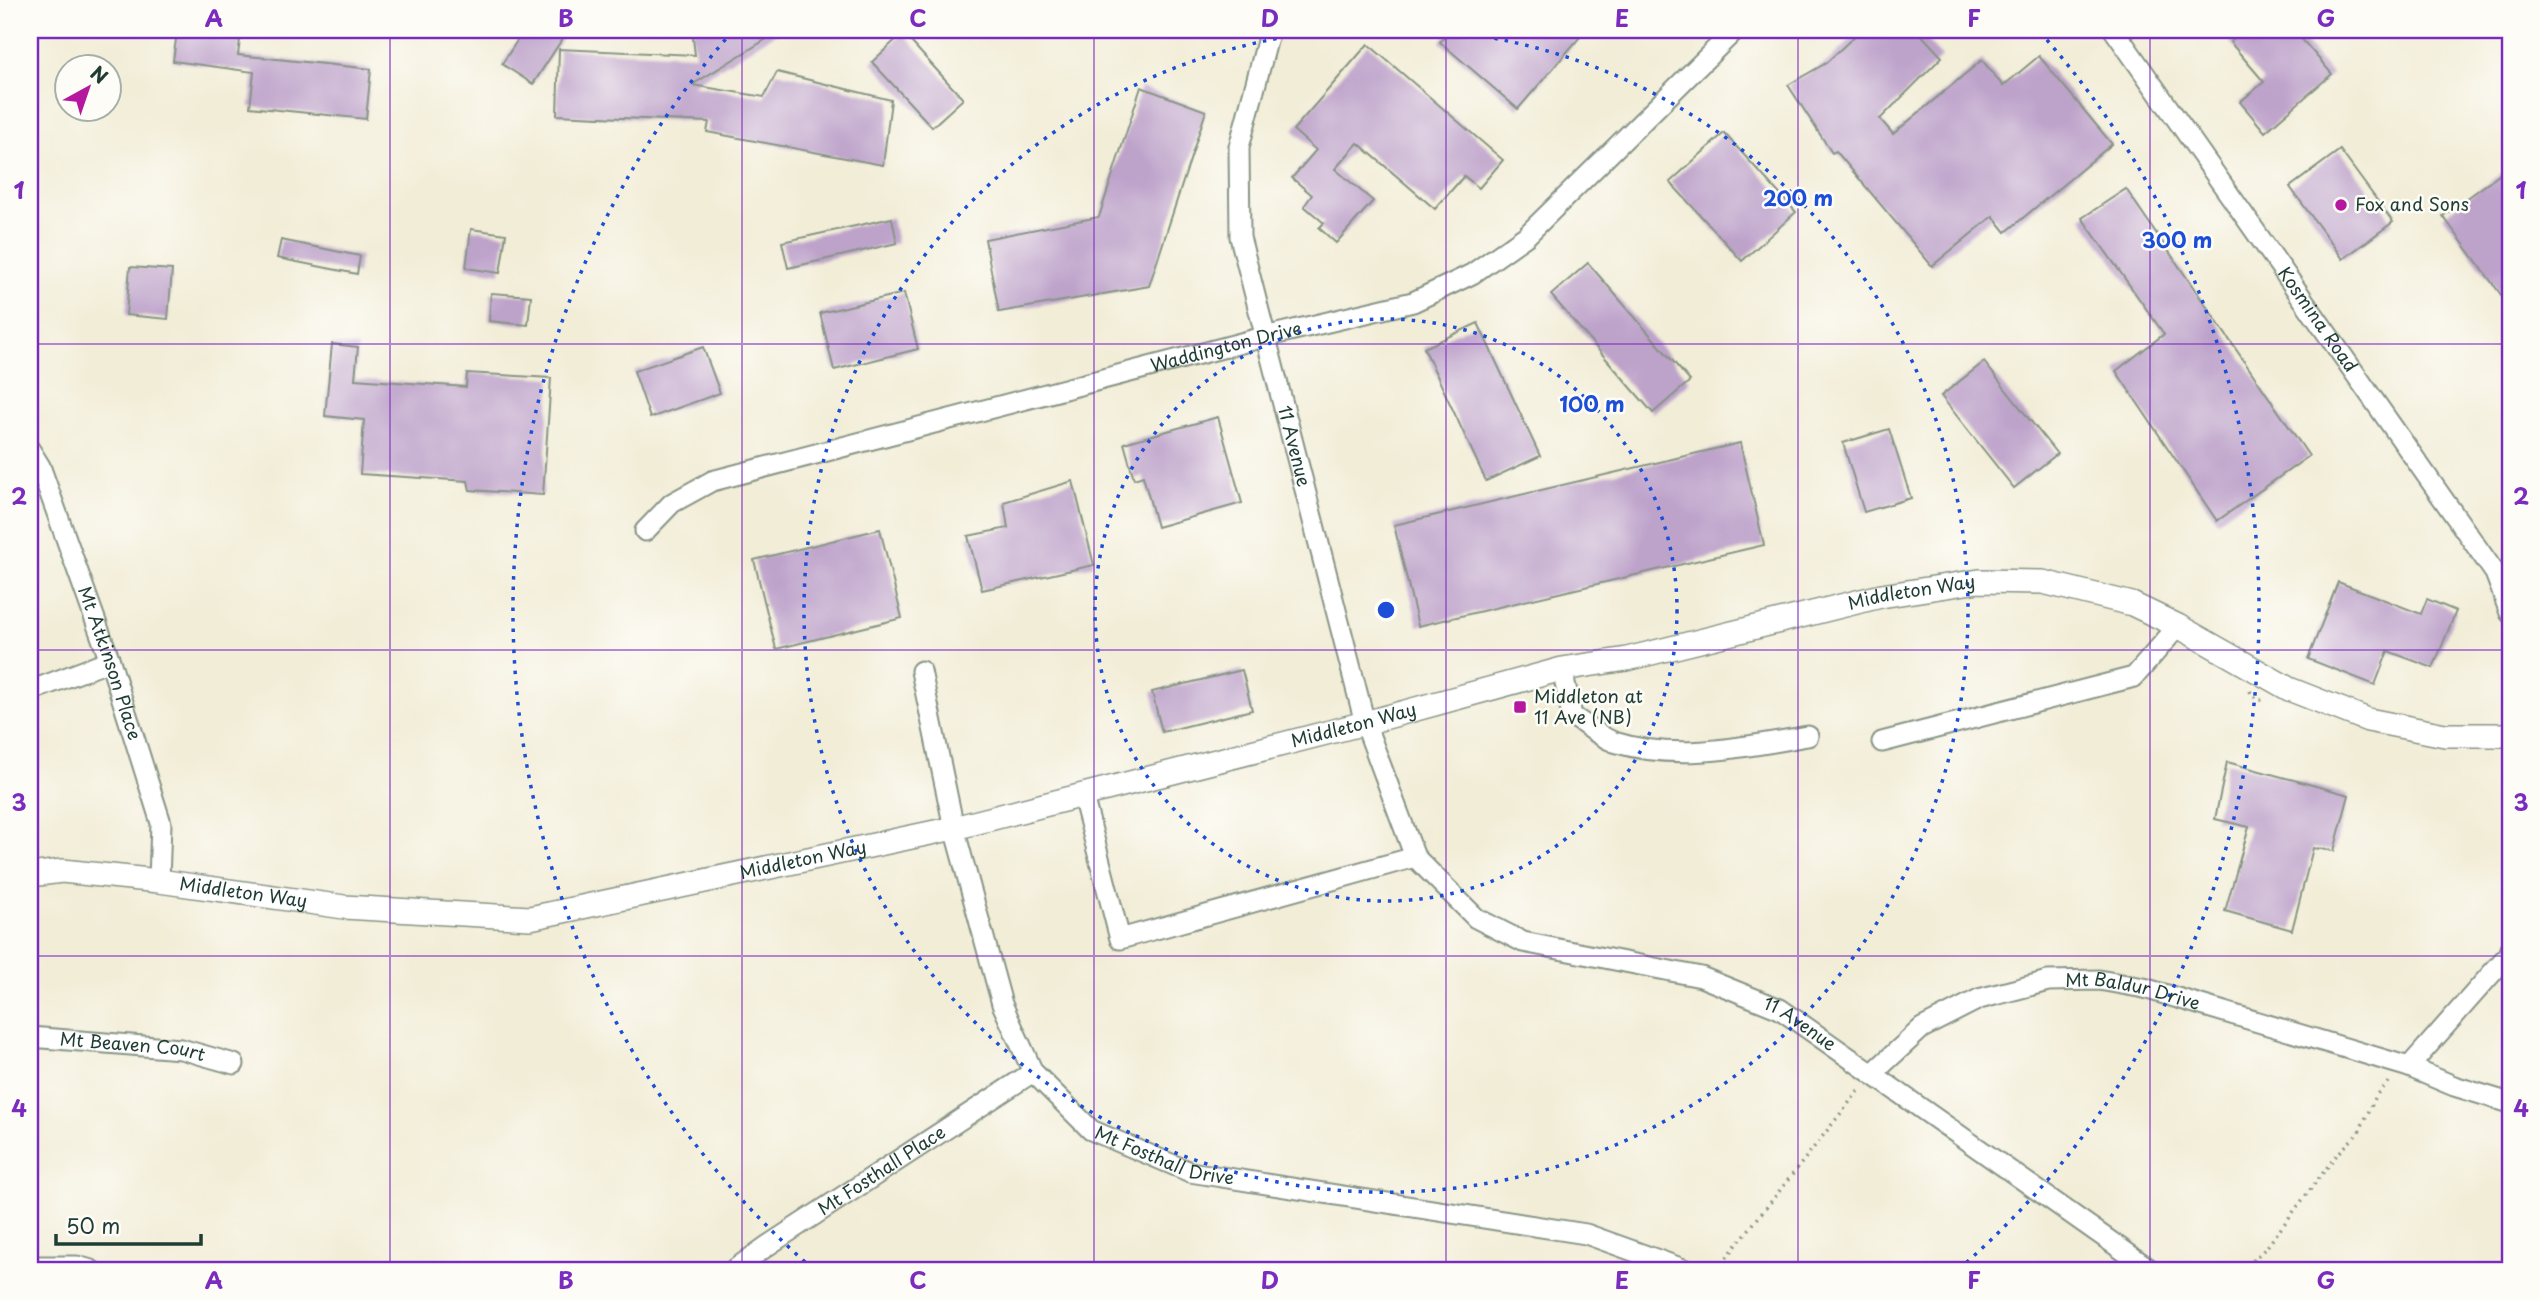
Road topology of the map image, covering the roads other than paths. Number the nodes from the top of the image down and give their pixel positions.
1 (1270, 30) edge
2 (1735, 30) edge
3 (2114, 30) edge
4 (1264, 337) junction
5 (30, 450) edge
6 (645, 531) dead end
7 (2510, 613) edge
8 (2178, 626) junction
9 (110, 661) junction
10 (1562, 668) junction
11 (921, 671) dead end
12 (30, 691) edge
13 (1365, 723) junction
14 (2510, 735) edge
15 (1808, 736) dead end
16 (1882, 742) dead end
17 (1083, 796) junction
18 (954, 828) junction
19 (1415, 857) junction
20 (30, 875) edge
21 (159, 881) junction
22 (2510, 949) edge
23 (30, 1037) edge
24 (234, 1064) dead end
25 (2409, 1067) junction
26 (1033, 1072) junction
27 (1872, 1074) junction
28 (2510, 1103) edge
29 (30, 1266) edge
30 (92, 1270) edge
31 (734, 1270) edge
32 (1686, 1270) edge
33 (2151, 1270) edge

1 - 4 street, 11 Avenue
2 - 4 street, Waddington Drive
3 - 7 street, Kosmina Road
4 - 6 street, Waddington Drive
4 - 13 street, 11 Avenue
5 - 9 street, Mt Atkinson Place
8 - 10 street, Middleton Way
8 - 14 street, Middleton Way
8 - 16 street
9 - 12 street
9 - 21 street, Mt Atkinson Place
10 - 13 street, Middleton Way
10 - 15 street
11 - 18 street, Mt Fosthall Drive
13 - 17 street, Middleton Way
13 - 19 street, 11 Avenue
17 - 18 street, Middleton Way
17 - 19 street
18 - 21 street, Middleton Way
18 - 26 street, Mt Fosthall Drive
19 - 27 street, 11 Avenue
20 - 21 street, Middleton Way
22 - 25 street
23 - 24 street, Mt Beaven Court
25 - 27 street, Mt Baldur Drive
25 - 28 street, Mt Baldur Drive
26 - 31 street, Mt Fosthall Place
26 - 32 street, Mt Fosthall Drive
27 - 33 street, 11 Avenue
29 - 30 street

